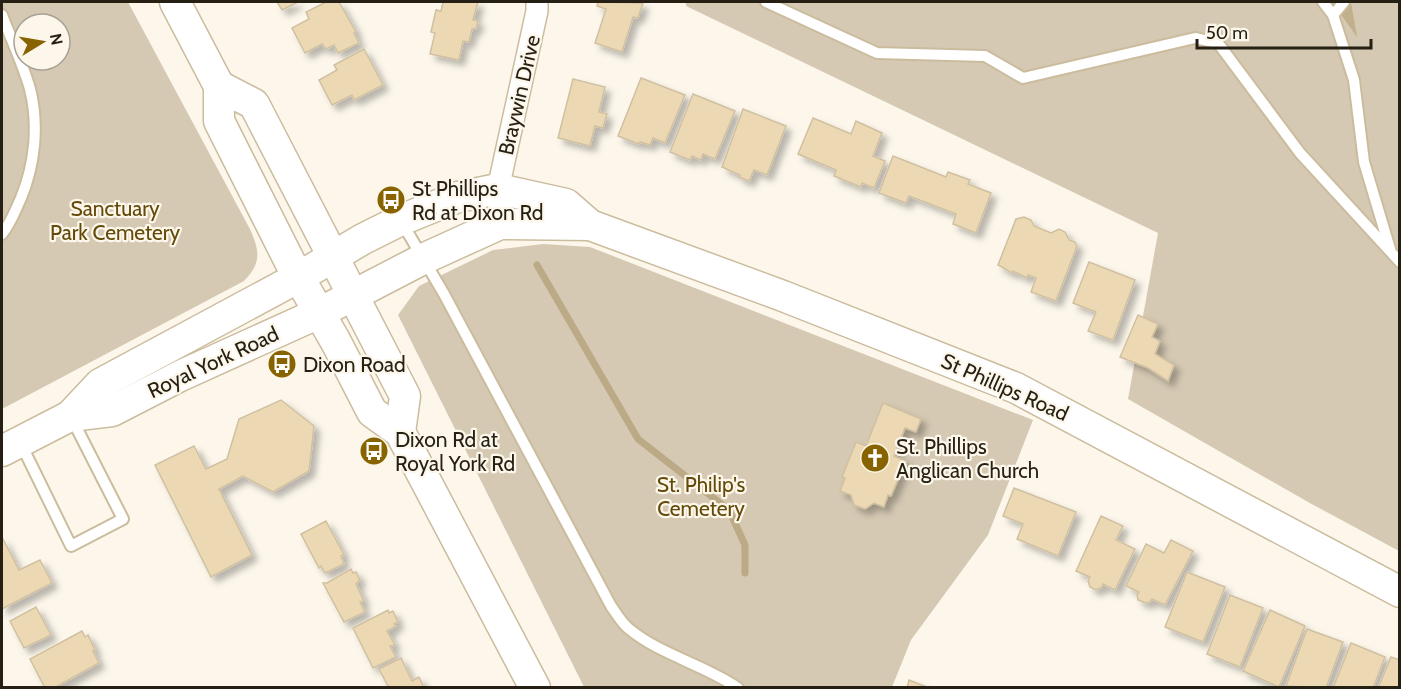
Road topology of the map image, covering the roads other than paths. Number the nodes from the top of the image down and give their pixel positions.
1 (175, 2) edge
2 (537, 2) edge
3 (766, 2) edge
4 (1323, 2) edge
5 (1344, 2) edge
6 (2, 15) edge
7 (1333, 15) junction
8 (219, 86) junction
9 (498, 189) junction
10 (401, 220) junction
11 (500, 224) junction
12 (590, 225) junction
13 (2, 234) edge
14 (1390, 252) junction
15 (332, 257) junction
16 (423, 259) junction
17 (1400, 262) edge
18 (299, 277) junction
19 (353, 296) junction
20 (319, 313) junction
21 (70, 416) junction
22 (400, 432) junction
23 (10, 447) edge
24 (1400, 592) edge
25 (535, 687) edge
26 (738, 687) edge

1 - 8 main road
2 - 9 street, Braywin Drive
3 - 14 lane
4 - 7 lane
5 - 7 lane
6 - 13 lane
7 - 14 lane
8 - 15 main road
8 - 18 main road
9 - 10 main road, St Phillips Road
9 - 11 street, Braywin Drive
9 - 12 main road, St Phillips Road
10 - 15 main road, St Phillips Road
10 - 16 lane
11 - 12 main road, St Phillips Road
11 - 16 main road, St Phillips Road
12 - 24 main road, St Phillips Road
14 - 17 lane
15 - 18 main road, Royal York Road
15 - 19 main road
16 - 19 main road, St Phillips Road
16 - 26 lane
18 - 20 main road
18 - 21 main road, Royal York Road
19 - 20 main road, Royal York Road
19 - 22 main road
20 - 21 main road, Royal York Road
20 - 22 main road
21 - 23 main road, Royal York Road
21 - 23 lane
22 - 25 main road

